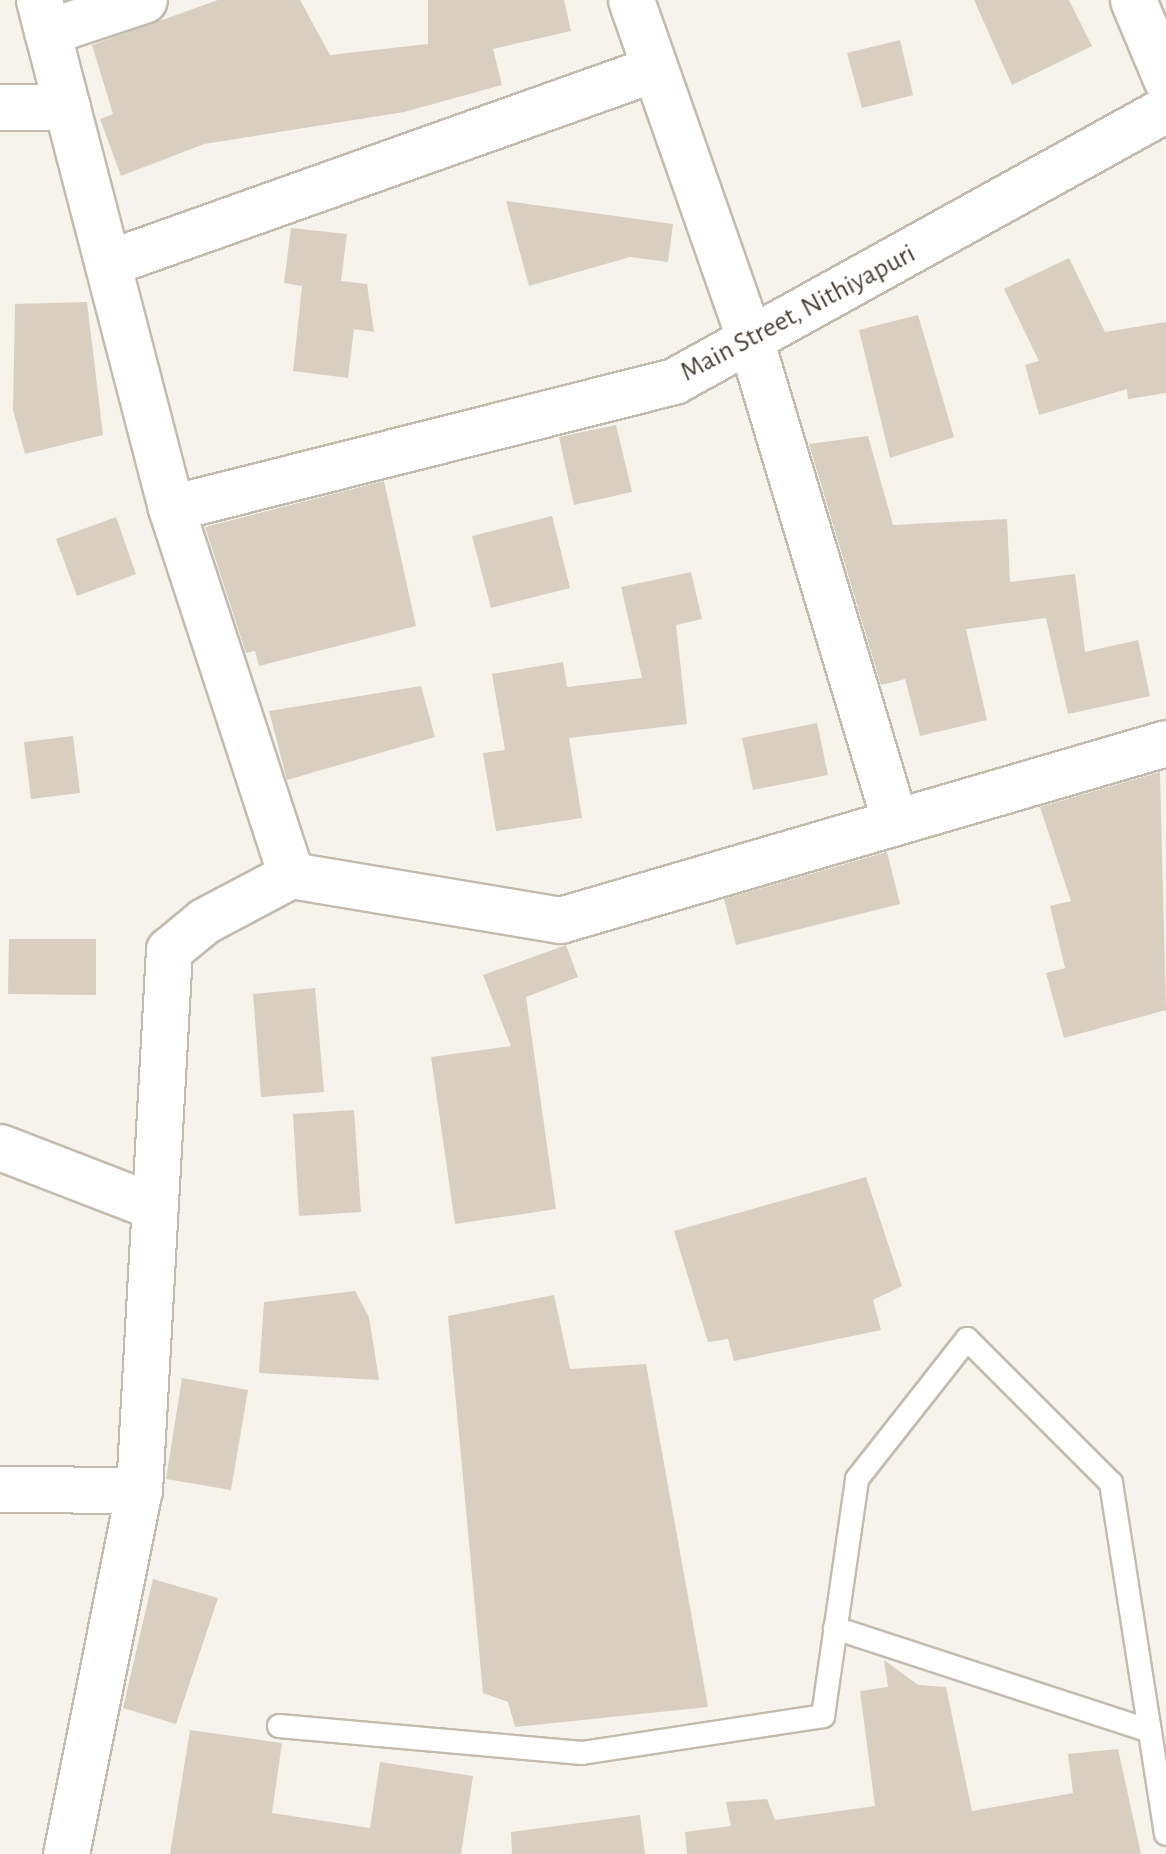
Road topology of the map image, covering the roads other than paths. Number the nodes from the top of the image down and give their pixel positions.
1 (144, 0) edge
2 (631, 0) edge
3 (1133, 0) edge
4 (44, 16) edge
5 (654, 69) junction
6 (1166, 79) edge
7 (67, 106) junction
8 (0, 107) edge
9 (1166, 110) edge
10 (108, 263) junction
11 (750, 342) junction
12 (171, 508) junction
13 (1166, 743) edge
14 (895, 822) junction
15 (291, 876) junction
16 (0, 1147) edge
17 (153, 1206) junction
18 (0, 1488) edge
19 (139, 1490) junction
20 (835, 1628) junction
21 (279, 1726) dead end
22 (1150, 1731) junction
23 (1166, 1834) edge
24 (66, 1854) edge

1 - 4 street
2 - 5 street
3 - 6 street
4 - 7 street
5 - 10 street
5 - 11 street
7 - 8 street
7 - 10 street
9 - 11 street, Main Street, Nithiyapuri
10 - 12 street
11 - 12 street, Main Street, Nithiyapuri
11 - 14 street
12 - 15 street
13 - 14 street
14 - 15 street
15 - 17 street
16 - 17 street
17 - 19 street
18 - 19 street
19 - 24 street
20 - 21 lane
20 - 22 lane
20 - 22 lane
22 - 23 lane

